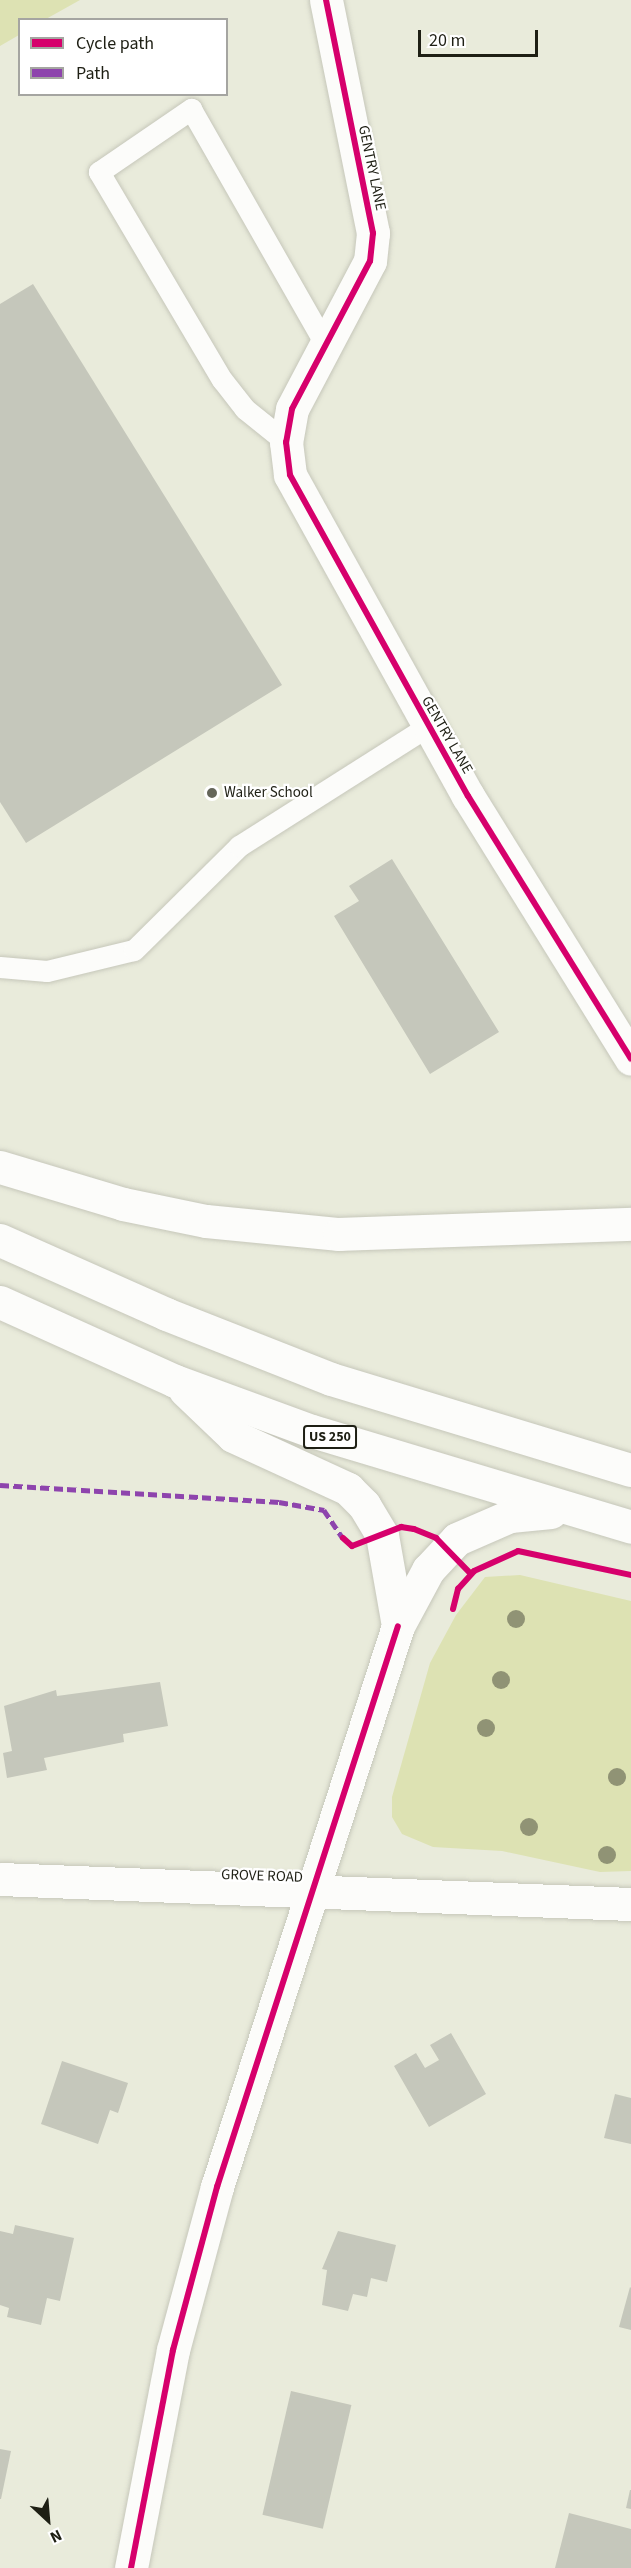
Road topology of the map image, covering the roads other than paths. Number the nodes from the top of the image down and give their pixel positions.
1 (326, 0) edge
2 (326, 346) junction
3 (286, 442) junction
4 (428, 726) junction
5 (0, 967) edge
6 (631, 1059) edge
7 (0, 1167) edge
8 (631, 1224) edge
9 (0, 1239) edge
10 (0, 1302) edge
11 (175, 1381) junction
12 (631, 1470) edge
13 (576, 1512) junction
14 (631, 1527) edge
15 (398, 1626) junction
16 (0, 1879) edge
17 (316, 1890) junction
18 (631, 1904) edge
19 (130, 2568) edge

1 - 2 main road, GENTRY LANE
2 - 3 main road, GENTRY LANE
2 - 3 lane
3 - 4 main road, GENTRY LANE
4 - 5 lane
4 - 6 main road, GENTRY LANE
7 - 8 main road
9 - 12 main road
10 - 11 main road, US 250
11 - 13 main road, US 250
11 - 15 main road
13 - 14 main road, US 250
13 - 15 main road
15 - 17 main road
16 - 17 main road, GROVE ROAD
17 - 18 main road, GROVE ROAD
17 - 19 main road

